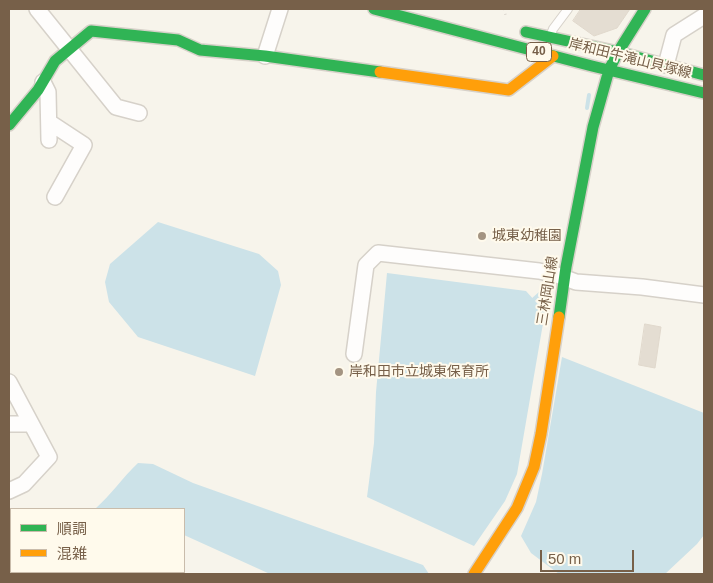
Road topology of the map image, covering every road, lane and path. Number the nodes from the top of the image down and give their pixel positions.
1 (37, 9) edge
2 (280, 9) edge
3 (374, 9) edge
4 (504, 9) edge
5 (568, 9) edge
6 (645, 9) edge
7 (704, 16) edge
8 (506, 17) dead end
9 (512, 28) dead end
10 (550, 38) junction
11 (68, 49) junction
12 (618, 52) junction
13 (265, 56) junction
14 (553, 56) junction
15 (666, 65) junction
16 (609, 70) junction
17 (704, 75) edge
18 (43, 82) junction
19 (704, 93) edge
20 (139, 113) dead end
21 (49, 122) junction
22 (9, 125) edge
23 (49, 140) dead end
24 (55, 196) dead end
25 (565, 278) junction
26 (704, 296) edge
27 (354, 354) dead end
28 (9, 382) edge
29 (9, 424) edge
30 (31, 424) junction
31 (9, 491) edge
32 (474, 574) edge

1 - 11 street
2 - 13 street
3 - 14 main road, 岸和田牛滝山貝塚線 / 40
4 - 8 path
5 - 10 lane
6 - 12 main road, 三林岡山線
7 - 15 street
9 - 10 main road, 岸和田牛滝山貝塚線 / 40
10 - 12 main road, 岸和田牛滝山貝塚線 / 40
11 - 13 main road
11 - 18 main road
11 - 20 street
12 - 15 main road, 岸和田牛滝山貝塚線 / 40
12 - 16 main road, 三林岡山線
13 - 14 main road
14 - 16 main road, 岸和田牛滝山貝塚線 / 40
15 - 17 main road, 岸和田牛滝山貝塚線 / 40
16 - 19 main road, 岸和田牛滝山貝塚線 / 40
16 - 25 main road, 三林岡山線
18 - 21 street
18 - 22 main road
21 - 23 street
21 - 24 street
25 - 26 street
25 - 27 street
25 - 32 main road, 三林岡山線
28 - 30 street
29 - 30 street
30 - 31 street

